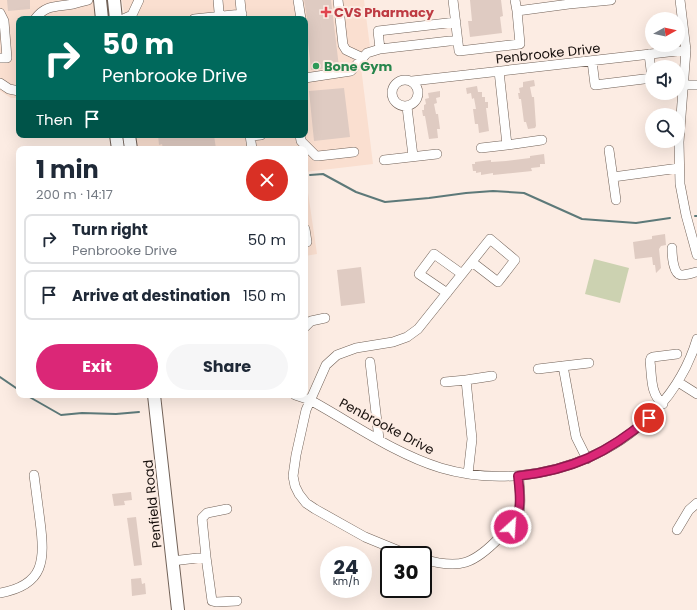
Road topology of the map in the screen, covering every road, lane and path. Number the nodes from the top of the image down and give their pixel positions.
1 (84, 0) edge
2 (100, 0) edge
3 (114, 0) edge
4 (139, 0) edge
5 (218, 0) edge
6 (240, 0) edge
7 (298, 0) edge
8 (338, 0) edge
9 (453, 0) edge
10 (515, 0) edge
11 (611, 0) edge
12 (680, 0) edge
13 (590, 1) edge
14 (569, 2) edge
15 (51, 3) edge
16 (516, 11) junction
17 (0, 13) edge
18 (38, 16) edge
19 (102, 16) edge
20 (116, 16) edge
21 (130, 16) edge
22 (221, 16) edge
23 (242, 16) edge
24 (300, 16) edge
25 (456, 22) junction
26 (458, 40) junction
27 (380, 49) junction
28 (686, 50) junction
29 (649, 54) junction
30 (0, 58) edge
31 (363, 58) junction
32 (592, 61) junction
33 (685, 68) edge
34 (499, 71) junction
35 (308, 78) edge
36 (412, 81) junction
37 (0, 82) edge
38 (685, 85) edge
39 (697, 85) edge
40 (16, 91) edge
41 (683, 100) edge
42 (407, 107) junction
43 (300, 138) edge
44 (542, 140) dead end
45 (508, 144) junction
46 (306, 146) edge
47 (308, 148) edge
48 (481, 148) dead end
49 (609, 150) dead end
50 (354, 152) dead end
51 (437, 154) dead end
52 (413, 156) junction
53 (384, 160) dead end
54 (679, 168) junction
55 (613, 177) junction
56 (616, 200) dead end
57 (672, 248) dead end
58 (697, 255) edge
59 (472, 262) junction
60 (697, 272) edge
61 (462, 274) junction
62 (447, 293) junction
63 (326, 318) dead end
64 (308, 324) edge
65 (697, 340) edge
66 (677, 354) dead end
67 (370, 362) dead end
68 (589, 363) dead end
69 (562, 366) junction
70 (538, 369) dead end
71 (492, 376) dead end
72 (466, 380) junction
73 (445, 382) dead end
74 (678, 382) junction
75 (697, 394) edge
76 (154, 398) edge
77 (304, 398) edge
78 (310, 400) junction
79 (663, 404) junction
80 (379, 439) junction
81 (587, 459) junction
82 (468, 474) junction
83 (34, 475) dead end
84 (518, 476) junction
85 (697, 503) edge
86 (227, 509) dead end
87 (677, 530) dead end
88 (386, 546) edge
89 (206, 557) junction
90 (172, 561) junction
91 (432, 561) edge
92 (0, 593) edge
93 (237, 601) dead end
94 (178, 610) edge

1 - 15 street
2 - 19 main road
3 - 20 main road
4 - 21 street
5 - 22 street
6 - 23 street
7 - 24 street
8 - 31 street
9 - 25 street
10 - 16 street
11 - 13 street
12 - 28 street
13 - 14 street
14 - 16 street
15 - 18 street
16 - 26 street
17 - 30 street
25 - 26 street
25 - 27 street
26 - 27 street
27 - 31 street
28 - 29 street, Penbrooke Drive
28 - 33 street
29 - 32 street, Penbrooke Drive
29 - 32 street
31 - 35 street
32 - 34 street, Penbrooke Drive
34 - 36 street, Penbrooke Drive
34 - 45 street
36 - 42 street
36 - 42 street, Penbrooke Drive
37 - 40 street
38 - 39 street
41 - 54 street
42 - 52 street
43 - 46 street
44 - 45 street
45 - 48 street
47 - 50 street
49 - 55 street
51 - 52 street
52 - 53 street
54 - 55 street
54 - 58 street
55 - 56 street
57 - 60 street
59 - 59 street
59 - 61 street
61 - 62 street
61 - 62 street
62 - 78 street
63 - 64 street
65 - 74 street, Penbrooke Drive
66 - 79 street
67 - 80 street
68 - 69 street
69 - 70 street
69 - 81 street
71 - 72 street
72 - 73 street
72 - 82 street
74 - 75 street
74 - 79 street, Penbrooke Drive
76 - 90 main road, Penfield Road
77 - 78 street, Penbrooke Drive
78 - 80 street, Penbrooke Drive
78 - 88 street
79 - 81 street, Penbrooke Drive
80 - 82 street, Penbrooke Drive
81 - 84 street, Penbrooke Drive
82 - 84 street, Penbrooke Drive
83 - 92 street
84 - 91 street
85 - 87 street
86 - 89 street
89 - 90 street
89 - 93 street
90 - 94 main road, Penfield Road

